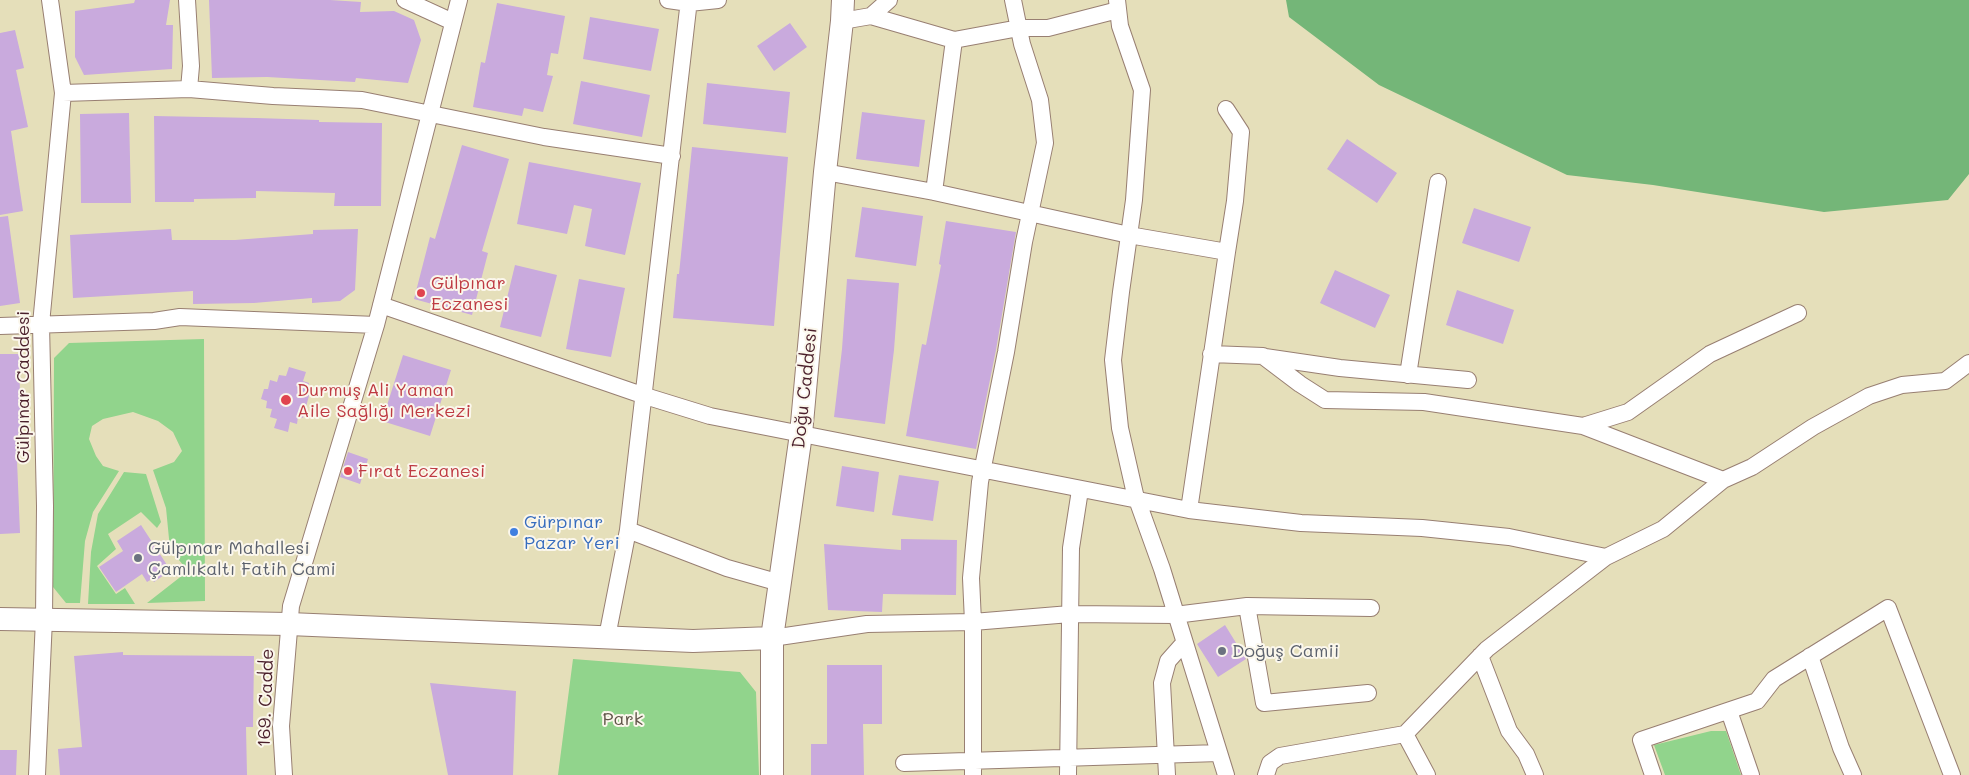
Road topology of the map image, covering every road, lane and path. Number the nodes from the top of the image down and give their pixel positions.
1 (50, 0) edge
2 (187, 0) edge
3 (405, 0) edge
4 (459, 0) edge
5 (668, 0) edge
6 (718, 0) edge
7 (889, 0) edge
8 (1013, 0) edge
9 (689, 1) edge
10 (1117, 5) edge
11 (842, 11) edge
12 (872, 16) junction
13 (453, 22) junction
14 (1019, 28) junction
15 (954, 40) junction
16 (189, 89) junction
17 (63, 93) junction
18 (1226, 109) dead end
19 (431, 114) junction
20 (672, 156) junction
21 (825, 172) junction
22 (1438, 182) dead end
23 (934, 192) junction
24 (1030, 212) junction
25 (1129, 235) junction
26 (1227, 252) junction
27 (381, 305) junction
28 (1798, 313) dead end
29 (41, 324) junction
30 (376, 325) junction
31 (0, 326) edge
32 (1211, 354) junction
33 (1263, 356) junction
34 (1969, 363) edge
35 (1408, 375) junction
36 (1468, 380) dead end
37 (642, 395) junction
38 (1583, 426) junction
39 (801, 434) junction
40 (982, 470) junction
41 (1723, 480) junction
42 (1080, 490) junction
43 (1138, 501) junction
44 (1189, 510) junction
45 (628, 530) junction
46 (1606, 557) junction
47 (780, 584) junction
48 (1247, 606) junction
49 (1372, 608) dead end
50 (1070, 614) junction
51 (1175, 615) junction
52 (0, 619) edge
53 (44, 619) junction
54 (973, 622) junction
55 (289, 624) junction
56 (607, 637) junction
57 (772, 638) junction
58 (1184, 643) junction
59 (1480, 656) junction
60 (1810, 656) junction
61 (1368, 692) dead end
62 (1729, 711) junction
63 (1405, 734) junction
64 (1219, 753) junction
65 (1167, 755) junction
66 (1068, 758) junction
67 (904, 763) dead end
68 (974, 768) edge
69 (37, 775) edge
70 (284, 775) edge
71 (772, 775) edge
72 (1068, 775) edge
73 (1168, 775) edge
74 (1226, 775) edge
75 (1266, 775) edge
76 (1427, 775) edge
77 (1535, 775) edge
78 (1653, 775) edge
79 (1751, 775) edge
80 (1853, 775) edge
81 (1952, 775) edge

1 - 17 street, Gülpınar Caddesi
2 - 16 street
3 - 13 street
4 - 13 street, 169. Cadde
5 - 9 street
6 - 9 street
7 - 12 street
8 - 14 street
9 - 20 street
10 - 14 street
10 - 25 street
11 - 12 street
11 - 21 street, Doğu Caddesi
12 - 15 street
13 - 19 street, 169. Cadde
14 - 15 street
14 - 24 street
15 - 23 street
16 - 17 street
16 - 19 street
17 - 29 street, Gülpınar Caddesi
18 - 26 street
19 - 20 street
19 - 27 street, 169. Cadde
20 - 37 street
21 - 23 street
21 - 39 street, Doğu Caddesi
22 - 35 street
23 - 24 street
24 - 25 street
24 - 40 street
25 - 26 street
25 - 43 street
26 - 32 street
27 - 30 street, 169. Cadde
27 - 37 street
28 - 38 street
29 - 30 street
29 - 31 street
29 - 53 street, Gülpınar Caddesi
30 - 55 street, 169. Cadde
32 - 33 street
32 - 44 street
33 - 35 street
33 - 38 street
34 - 41 street
35 - 36 street
37 - 39 street
37 - 45 street
38 - 41 street
39 - 40 street
39 - 47 street, Doğu Caddesi
40 - 42 street
40 - 54 street
41 - 46 street
42 - 43 street
42 - 50 street
43 - 44 street
43 - 51 street
44 - 46 street
45 - 47 street
45 - 56 street
46 - 59 street
47 - 57 street, Doğu Caddesi
48 - 49 street
48 - 51 street
48 - 61 street
50 - 51 street
50 - 54 street
50 - 66 street
51 - 58 street
52 - 53 street
53 - 55 street
53 - 69 street, Gülpınar Caddesi
54 - 57 street
54 - 68 street
55 - 56 street
55 - 70 street, 169. Cadde
56 - 57 street
57 - 71 street, Doğu Caddesi
58 - 64 street
58 - 65 street
59 - 63 street
59 - 77 street
60 - 62 street
60 - 80 street
60 - 81 street
62 - 78 street
62 - 79 street
63 - 75 street
63 - 76 street
64 - 65 street
64 - 74 street
65 - 66 street
65 - 73 street
66 - 68 street
66 - 72 street
67 - 68 street

